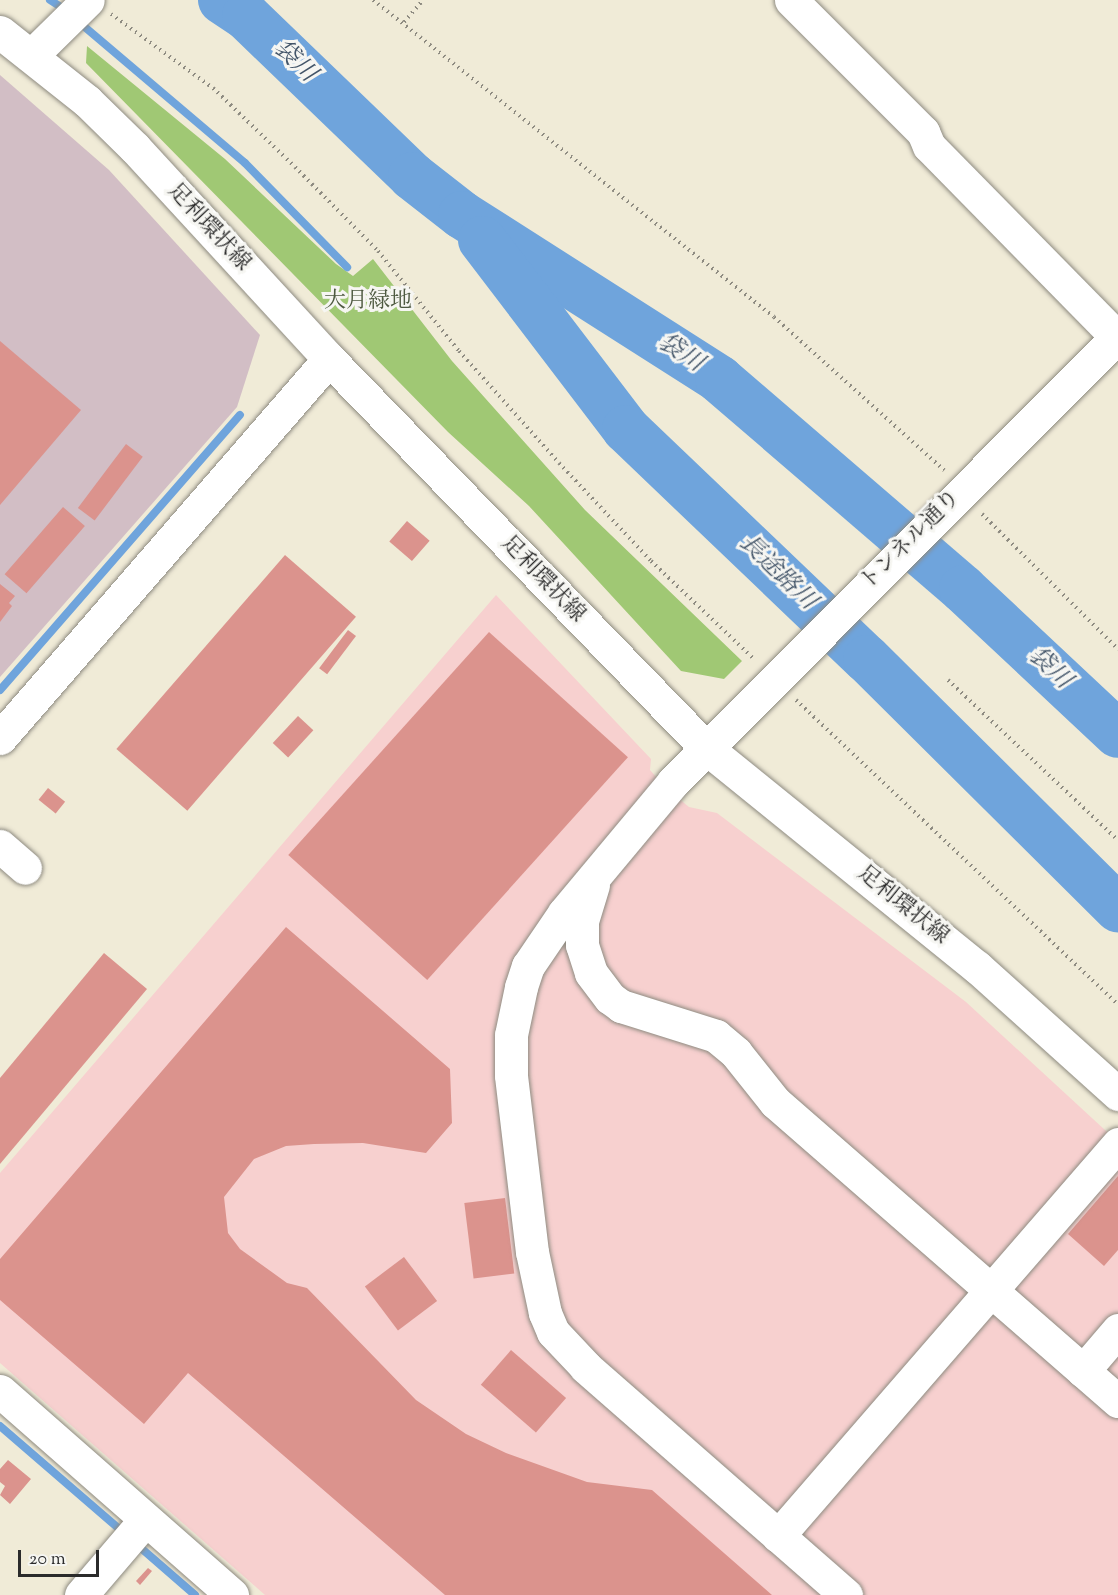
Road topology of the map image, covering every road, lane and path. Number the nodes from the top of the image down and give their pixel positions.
1 (373, 0) edge
2 (423, 0) edge
3 (791, 0) edge
4 (96, 4) edge
5 (404, 23) junction
6 (0, 32) edge
7 (32, 55) junction
8 (1118, 337) edge
9 (329, 359) junction
10 (958, 495) junction
11 (1118, 649) edge
12 (775, 676) junction
13 (948, 680) dead end
14 (0, 738) edge
15 (705, 747) junction
16 (1118, 840) edge
17 (0, 846) edge
18 (25, 868) dead end
19 (597, 872) junction
20 (1118, 1004) edge
21 (1118, 1094) edge
22 (1118, 1144) edge
23 (992, 1290) junction
24 (1118, 1330) edge
25 (1083, 1371) junction
26 (0, 1391) edge
27 (1118, 1401) edge
28 (145, 1520) junction
29 (778, 1536) junction
30 (81, 1595) edge
31 (232, 1595) edge
32 (846, 1595) edge

1 - 5 path
2 - 5 path
3 - 8 street
4 - 7 street
4 - 12 path
5 - 10 path
6 - 7 street, 足利環状線
7 - 9 street, 足利環状線
8 - 10 street, トンネル通り
9 - 14 street
9 - 15 street, 足利環状線
10 - 11 path
10 - 12 street, トンネル通り
12 - 15 street, トンネル通り
12 - 20 path
13 - 16 path
15 - 19 street, トンネル通り
15 - 21 street, 足利環状線
17 - 18 street
19 - 23 street
19 - 29 street, トンネル通り
22 - 23 street
23 - 25 street
23 - 29 street
24 - 25 street
25 - 27 street
26 - 28 street
28 - 30 street
28 - 31 street
29 - 32 street, トンネル通り

